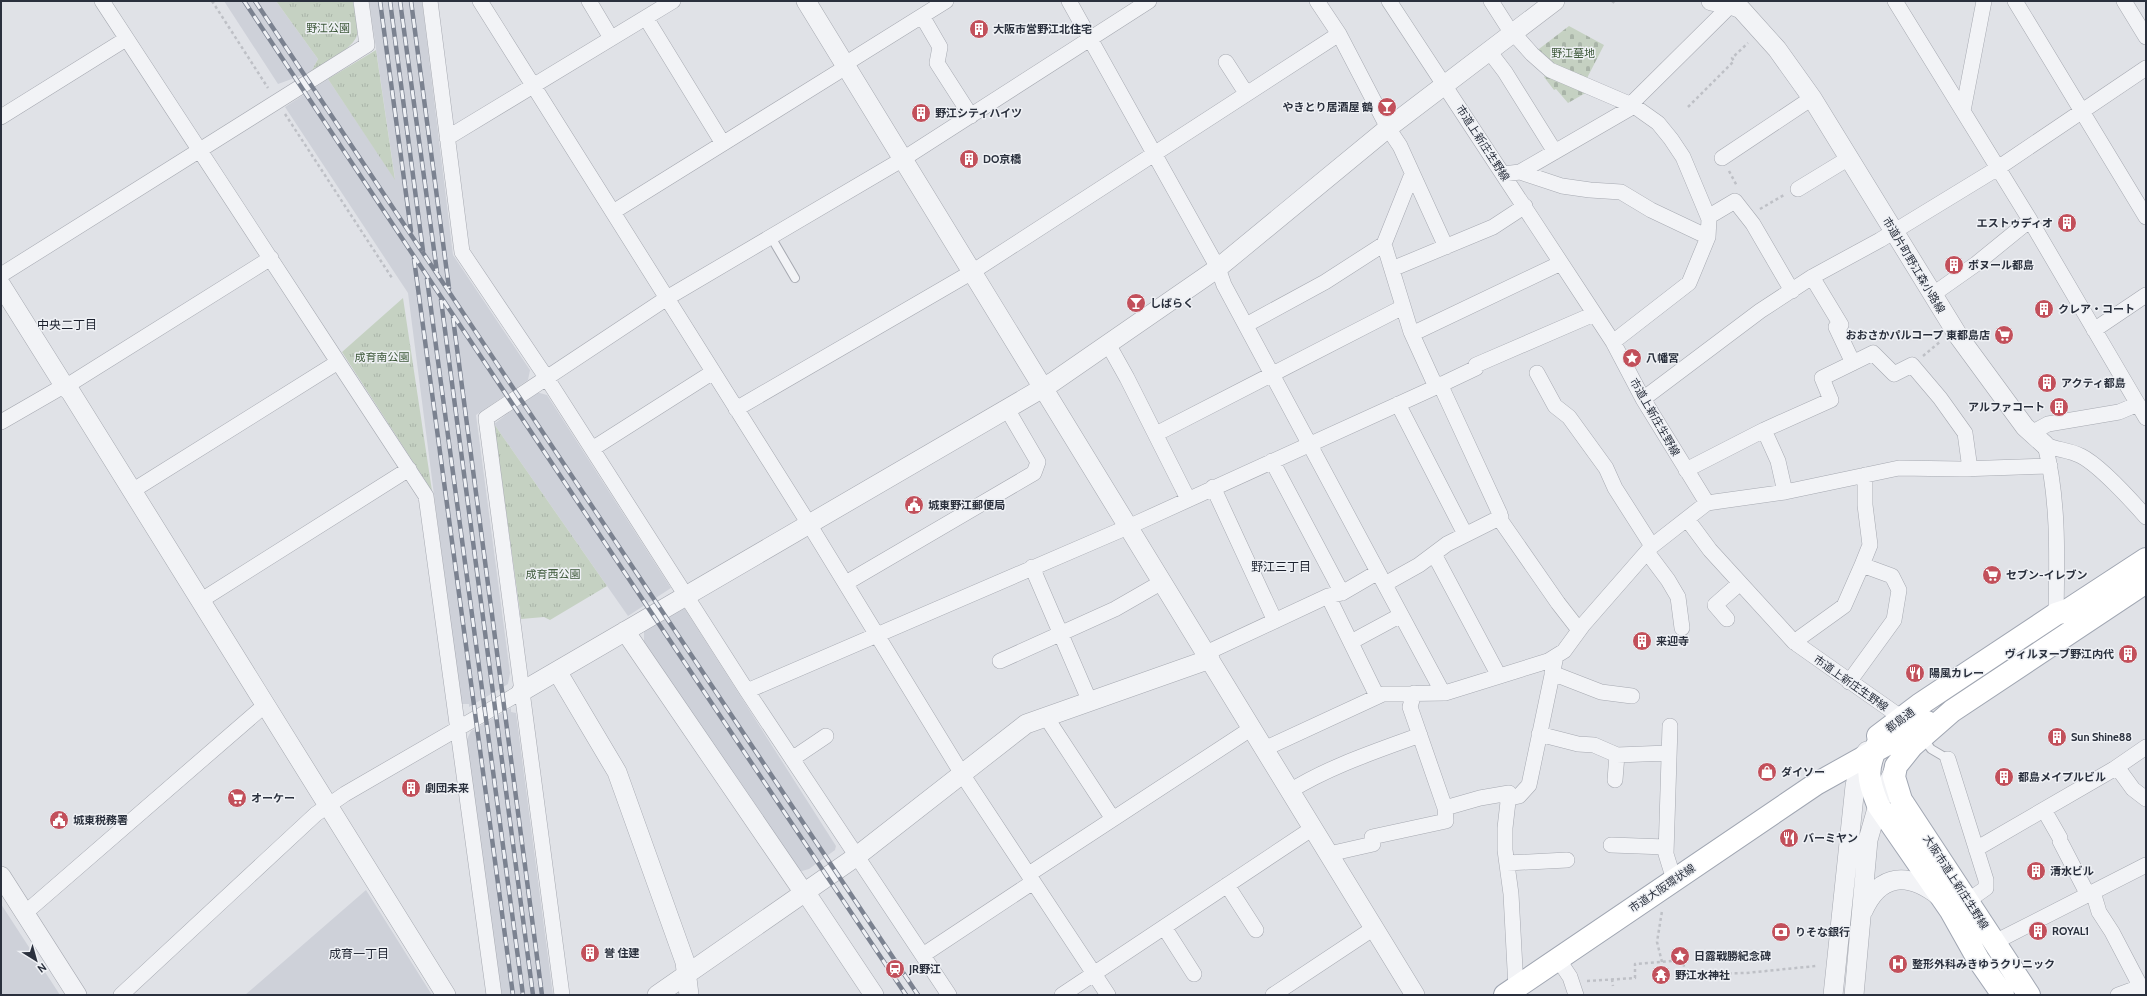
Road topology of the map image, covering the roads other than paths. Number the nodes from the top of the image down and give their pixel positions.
1 (102, 1) edge
2 (361, 1) edge
3 (430, 1) edge
4 (480, 1) edge
5 (589, 1) edge
6 (673, 1) edge
7 (806, 1) edge
8 (946, 1) edge
9 (1069, 1) edge
10 (1149, 1) edge
11 (1318, 1) edge
12 (1389, 1) edge
13 (1491, 1) edge
14 (1555, 1) edge
15 (1711, 1) edge
16 (1895, 1) edge
17 (1984, 1) edge
18 (2015, 1) edge
19 (2124, 1) edge
20 (1730, 3) edge
21 (922, 16) junction
22 (646, 18) junction
23 (1514, 32) junction
24 (1339, 34) junction
25 (2146, 37) edge
26 (611, 38) junction
27 (126, 39) junction
28 (1090, 40) junction
29 (1489, 51) junction
30 (1226, 62) dead end
31 (845, 65) junction
32 (2146, 68) edge
33 (533, 86) junction
34 (1445, 86) junction
35 (1246, 93) junction
36 (1812, 98) junction
37 (1633, 105) junction
38 (1963, 111) junction
39 (2082, 112) junction
40 (971, 116) junction
41 (1, 118) edge
42 (1388, 128) junction
43 (447, 138) junction
44 (722, 142) junction
45 (199, 151) junction
46 (1555, 152) junction
47 (1154, 154) junction
48 (1722, 158) road end
49 (1849, 158) junction
50 (903, 160) junction
51 (1998, 168) junction
52 (1520, 172) junction
53 (1412, 174) junction
54 (1503, 174) junction
55 (1798, 189) road end
56 (1525, 206) junction
57 (613, 212) junction
58 (1708, 216) junction
59 (2146, 217) edge
60 (2030, 220) junction
61 (1893, 230) junction
62 (771, 237) junction
63 (1708, 237) junction
64 (1384, 244) junction
65 (1446, 247) junction
66 (271, 258) junction
67 (1561, 263) junction
68 (1218, 268) junction
69 (1392, 269) junction
70 (972, 272) junction
71 (1, 275) edge
72 (1812, 277) junction
73 (795, 278) dead end
74 (1, 285) edge
75 (1792, 291) junction
76 (1932, 295) junction
77 (2146, 295) edge
78 (667, 298) junction
79 (1403, 307) junction
80 (1594, 314) junction
81 (1246, 325) junction
82 (2094, 330) junction
83 (1412, 334) junction
84 (1613, 342) junction
85 (1108, 344) junction
86 (338, 362) junction
87 (1853, 363) junction
88 (713, 372) junction
89 (1536, 373) dead end
90 (1272, 374) junction
91 (546, 377) junction
92 (1438, 385) junction
93 (65, 387) junction
94 (1043, 388) junction
95 (1643, 399) junction
96 (1398, 404) junction
97 (2138, 404) junction
98 (736, 409) junction
99 (1007, 409) junction
100 (2146, 418) edge
101 (1, 422) edge
102 (1764, 430) junction
103 (2031, 433) junction
104 (1156, 434) junction
105 (1310, 445) junction
106 (2045, 445) junction
107 (592, 449) junction
108 (1272, 461) junction
109 (2050, 466) junction
110 (1970, 469) junction
111 (409, 470) junction
112 (1686, 470) junction
113 (1865, 475) junction
114 (1214, 487) junction
115 (132, 491) junction
116 (1784, 492) junction
117 (1188, 499) junction
118 (1707, 503) junction
119 (1500, 517) junction
120 (2146, 517) edge
121 (1687, 519) junction
122 (809, 524) junction
123 (1128, 525) junction
124 (1465, 534) junction
125 (1650, 549) junction
126 (1434, 554) junction
127 (2146, 559) edge
128 (1862, 565) junction
129 (1032, 567) junction
130 (2121, 575) junction
131 (2146, 577) edge
132 (1381, 578) junction
133 (1162, 582) junction
134 (2146, 582) edge
135 (846, 583) junction
136 (1740, 583) junction
137 (1335, 595) junction
138 (686, 596) junction
139 (200, 601) junction
140 (2056, 614) junction
141 (1401, 616) junction
142 (1727, 619) dead end
143 (1274, 621) junction
144 (1682, 628) dead end
145 (1579, 630) junction
146 (625, 631) junction
147 (877, 633) junction
148 (1062, 633) junction
149 (1351, 642) junction
150 (1794, 642) junction
151 (1208, 656) junction
152 (1556, 656) junction
153 (1000, 661) dead end
154 (557, 671) junction
155 (1552, 673) junction
156 (1499, 676) junction
157 (1849, 682) junction
158 (747, 691) junction
159 (521, 692) junction
160 (1443, 693) junction
161 (1414, 694) junction
162 (1377, 696) junction
163 (1632, 696) dead end
164 (1090, 702) junction
165 (265, 705) junction
166 (1952, 710) junction
167 (1046, 717) junction
168 (1902, 718) junction
169 (1670, 726) dead end
170 (457, 728) junction
171 (1252, 728) junction
172 (1883, 733) junction
173 (1538, 734) junction
174 (1420, 735) junction
175 (826, 736) dead end
176 (1922, 737) junction
177 (2146, 747) edge
178 (1264, 749) junction
179 (1668, 753) junction
180 (1617, 755) junction
181 (1866, 756) junction
182 (792, 759) junction
183 (1948, 760) joint
184 (1896, 766) junction
185 (2117, 766) junction
186 (962, 774) junction
187 (1615, 780) dead end
188 (1820, 782) junction
189 (1855, 788) junction
190 (1290, 791) junction
191 (1510, 798) junction
192 (2146, 799) edge
193 (1878, 804) junction
194 (328, 806) junction
195 (1445, 808) junction
196 (2044, 810) junction
197 (1113, 819) junction
198 (1313, 828) junction
199 (1611, 845) dead end
200 (1666, 847) junction
201 (1976, 849) junction
202 (1329, 854) junction
203 (857, 856) junction
204 (1566, 860) dead end
205 (1507, 863) junction
206 (2146, 865) edge
207 (1, 876) edge
208 (1031, 878) junction
209 (1674, 880) junction
210 (1227, 885) junction
211 (804, 893) junction
212 (2090, 893) junction
213 (1942, 898) junction
214 (1969, 900) junction
215 (24, 913) junction
216 (1862, 914) junction
217 (1164, 927) junction
218 (1374, 928) junction
219 (1256, 930) dead end
220 (1995, 942) junction
221 (923, 955) junction
222 (1558, 959) junction
223 (1094, 974) junction
224 (1194, 974) dead end
225 (687, 975) junction
226 (1510, 991) edge
227 (2143, 991) edge
228 (870, 994) edge
229 (77, 995) edge
230 (121, 995) edge
231 (446, 995) edge
232 (494, 995) edge
233 (562, 995) edge
234 (657, 995) edge
235 (690, 995) edge
236 (949, 995) edge
237 (1062, 995) edge
238 (1108, 995) edge
239 (1273, 995) edge
240 (1415, 995) edge
241 (1576, 995) edge
242 (1833, 995) edge
243 (1854, 995) edge
244 (2003, 995) edge
245 (2029, 995) edge
246 (2118, 995) edge

1 - 27 street
2 - 45 street
3 - 43 street
4 - 33 street
5 - 26 street
6 - 22 street
7 - 31 street
8 - 21 street
9 - 28 street
10 - 28 street
11 - 24 street
12 - 34 street, 市道上新庄生野線
13 - 23 street
14 - 23 street
15 - 20 street
16 - 38 street
17 - 38 street
18 - 39 street
19 - 25 street
20 - 36 street, 市道片町野江森小路線
20 - 37 street
21 - 31 street
21 - 40 street
22 - 26 street
22 - 44 street
23 - 29 street
23 - 37 street
24 - 35 street
24 - 42 street
26 - 33 street
27 - 41 street
27 - 45 street
28 - 40 street
28 - 47 street
29 - 34 street
29 - 46 street
30 - 35 street
31 - 44 street
31 - 50 street
32 - 39 street
33 - 43 street
33 - 57 street
34 - 42 street
34 - 54 street, 市道上新庄生野線
35 - 47 street
36 - 48 street
36 - 49 street, 市道片町野江森小路線
37 - 46 street
37 - 58 street
38 - 51 street
39 - 51 street
39 - 59 street
40 - 50 street
42 - 53 street
42 - 68 street
43 - 91 street
44 - 57 street
45 - 66 street
45 - 71 street
46 - 52 street
47 - 68 street
47 - 70 street
49 - 55 street
49 - 61 street, 市道片町野江森小路線
50 - 62 street
50 - 70 street
51 - 60 street
51 - 61 street
52 - 54 street
52 - 63 street
53 - 64 street
53 - 65 street
54 - 56 street, 市道上新庄生野線
56 - 65 street
56 - 67 street, 市道上新庄生野線
57 - 78 street
58 - 63 street
58 - 75 street
60 - 76 street
60 - 82 street
61 - 72 street
61 - 76 street, 市道片町野江森小路線
62 - 73 lane
62 - 78 street
63 - 84 street
64 - 69 street
64 - 81 street
65 - 69 street
66 - 86 street
66 - 93 street
67 - 80 street, 市道上新庄生野線
67 - 83 street
68 - 81 street
68 - 85 street
69 - 79 street
70 - 94 street
70 - 98 street
72 - 75 street
72 - 87 street
74 - 93 street
75 - 95 street
76 - 103 street, 市道片町野江森小路線
77 - 82 street
78 - 88 street
78 - 91 street
79 - 83 street
79 - 90 street
80 - 84 street, 市道上新庄生野線
80 - 92 street
81 - 90 street
82 - 97 street
83 - 92 street
84 - 95 street, 市道上新庄生野線
85 - 94 street
85 - 104 street
86 - 111 street
86 - 115 street
87 - 102 street
87 - 110 street
88 - 98 street
88 - 107 street
89 - 125 street
90 - 104 street
90 - 105 street
91 - 107 street
91 - 159 street
92 - 96 street
92 - 119 street
93 - 101 street
93 - 115 street
94 - 99 street
94 - 123 street
95 - 112 street, 市道上新庄生野線
96 - 105 street
96 - 124 street
97 - 100 street
97 - 103 street
98 - 122 street
99 - 122 street
99 - 135 street
102 - 112 street
102 - 116 street
103 - 106 street, 市道片町野江森小路線
104 - 117 street
105 - 108 street
105 - 132 street
106 - 109 street
106 - 120 street
107 - 138 street
108 - 114 street
108 - 137 street
109 - 110 street
109 - 140 street
110 - 113 street
111 - 139 street
111 - 170 street
112 - 118 street, 市道上新庄生野線
113 - 116 street
113 - 128 street
114 - 117 street
114 - 143 street
115 - 139 street
116 - 118 street
117 - 123 street
118 - 121 street
119 - 124 street
119 - 145 street
121 - 125 street
121 - 136 street, 市道上新庄生野線
122 - 135 street
122 - 138 street
123 - 129 street
123 - 133 street
124 - 126 street
125 - 144 street
125 - 145 street
126 - 132 street
126 - 156 street
127 - 130 main road, 都島通
128 - 150 street
128 - 157 street
129 - 147 street
129 - 148 street
130 - 131 street
130 - 140 main road, 都島通
132 - 137 street
132 - 141 street
133 - 148 street
133 - 151 street
134 - 166 main road
135 - 147 street
136 - 142 street
136 - 150 street, 市道上新庄生野線
137 - 143 street
137 - 149 street
138 - 146 street
138 - 158 street
139 - 165 street
140 - 168 main road, 都島通
141 - 149 street
141 - 160 street
143 - 151 street
145 - 152 street
146 - 154 street
146 - 211 street
147 - 158 street
147 - 186 street
148 - 153 street
148 - 164 street
149 - 162 street
150 - 157 street, 市道上新庄生野線
151 - 164 street
151 - 171 street
152 - 155 street
152 - 156 street
154 - 159 street
154 - 225 street
155 - 163 street
155 - 173 street
156 - 160 street
157 - 168 street, 市道上新庄生野線
158 - 182 street
159 - 170 street
159 - 233 street
160 - 161 street
161 - 162 street
161 - 174 street
162 - 178 street
164 - 167 street
165 - 194 street
165 - 215 street
166 - 176 main road
166 - 181 main road, 市道大阪環状線
167 - 186 street
167 - 197 street
168 - 172 main road, 都島通
169 - 179 street
170 - 194 street
170 - 232 street
171 - 178 street
171 - 197 street
172 - 181 main road
172 - 188 main road, 市道大阪環状線
173 - 180 street
173 - 191 street
174 - 190 street
174 - 195 street
175 - 182 street
176 - 183 lane
176 - 184 main road
177 - 185 street
178 - 190 street
179 - 180 street
179 - 200 street
180 - 187 street
181 - 188 main road, 市道大阪環状線
181 - 189 street
181 - 193 main road, 大阪市道上新庄生野線
182 - 203 street
183 - 201 street
184 - 193 street
184 - 214 main road, 大阪市道上新庄生野線
185 - 192 street
185 - 196 street
186 - 203 street
186 - 208 street
188 - 189 street
188 - 209 main road, 市道大阪環状線
189 - 193 street
189 - 242 street
190 - 198 street
191 - 195 street
191 - 205 street
193 - 213 main road, 大阪市道上新庄生野線
193 - 216 street
194 - 230 street
194 - 231 street
195 - 202 street
196 - 201 street
196 - 212 street
197 - 208 street
198 - 202 street
198 - 210 street
199 - 200 street
200 - 209 street
201 - 214 street
202 - 218 street
203 - 211 street
203 - 221 street
204 - 205 street
205 - 226 street
206 - 212 street
207 - 215 street
208 - 221 street
208 - 223 street
209 - 222 main road, 市道大阪環状線
210 - 217 street
210 - 219 street
211 - 225 street
211 - 228 street
212 - 220 street
212 - 227 street
213 - 216 street
213 - 244 main road, 大阪市道上新庄生野線
214 - 220 main road, 大阪市道上新庄生野線
215 - 229 street
216 - 243 street
217 - 223 street
217 - 224 street
218 - 239 street
218 - 240 street
220 - 245 main road, 大阪市道上新庄生野線
221 - 236 street
222 - 226 main road, 市道大阪環状線
222 - 241 street
223 - 237 street
223 - 238 street
225 - 234 street
225 - 235 street
227 - 246 street

